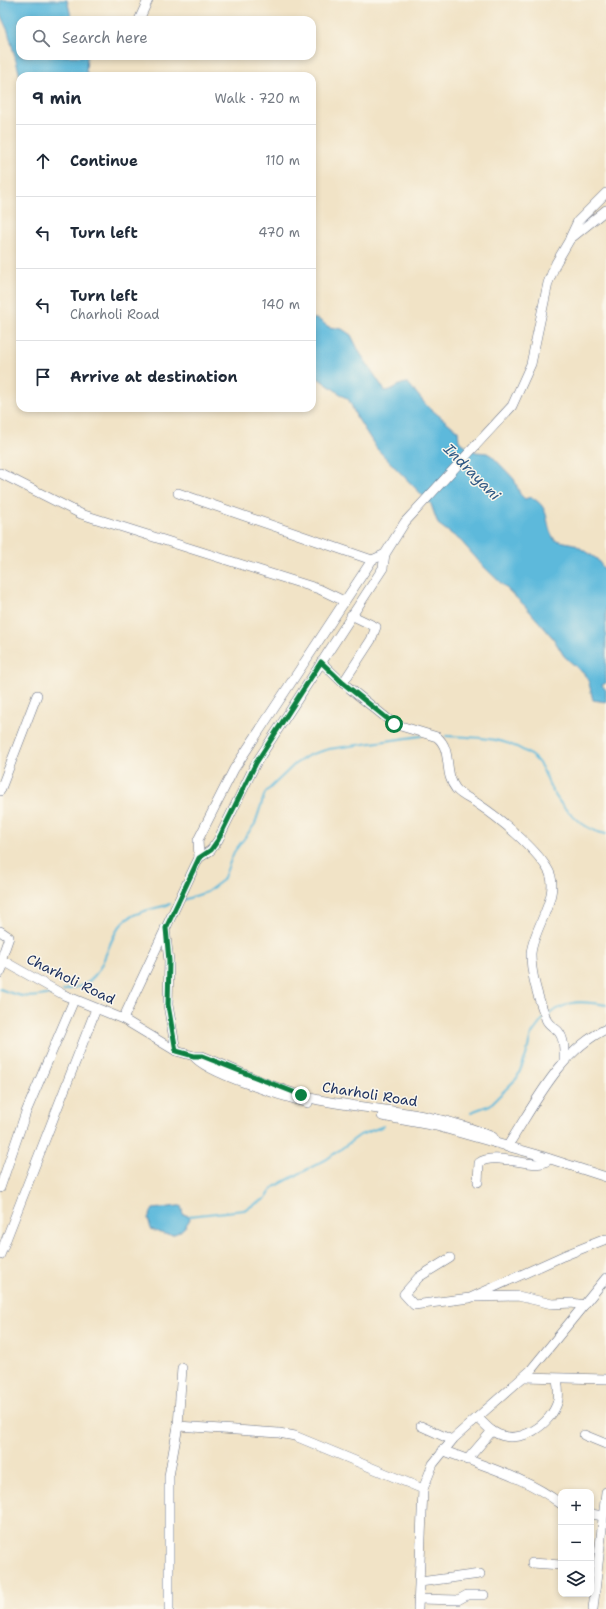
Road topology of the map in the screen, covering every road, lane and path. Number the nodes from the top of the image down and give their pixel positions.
1 (148, 0) edge
2 (141, 16) edge
3 (606, 193) edge
4 (606, 210) edge
5 (570, 239) junction
6 (0, 473) edge
7 (178, 493) dead end
8 (385, 554) junction
9 (372, 560) junction
10 (344, 601) junction
11 (351, 614) junction
12 (321, 662) junction
13 (343, 683) junction
14 (38, 695) dead end
15 (0, 791) edge
16 (199, 858) junction
17 (166, 928) junction
18 (0, 931) edge
19 (2, 960) edge
20 (0, 973) edge
21 (74, 1000) junction
22 (96, 1009) junction
23 (123, 1019) junction
24 (606, 1029) edge
25 (176, 1051) junction
26 (564, 1060) junction
27 (507, 1147) junction
28 (549, 1159) junction
29 (606, 1177) edge
30 (478, 1182) dead end
31 (0, 1188) edge
32 (606, 1239) edge
33 (0, 1255) edge
34 (450, 1258) dead end
35 (606, 1278) edge
36 (470, 1298) junction
37 (584, 1305) junction
38 (182, 1368) dead end
39 (524, 1377) junction
40 (557, 1379) junction
41 (606, 1379) edge
42 (478, 1418) junction
43 (178, 1426) junction
44 (421, 1426) dead end
45 (492, 1431) junction
46 (584, 1436) dead end
47 (452, 1440) junction
48 (606, 1444) edge
49 (442, 1450) junction
50 (466, 1460) junction
51 (423, 1489) junction
52 (606, 1492) edge
53 (558, 1502) edge
54 (594, 1516) edge
55 (604, 1522) edge
56 (532, 1563) dead end
57 (558, 1565) edge
58 (594, 1567) edge
59 (480, 1574) dead end
60 (420, 1582) junction
61 (484, 1595) dead end
62 (593, 1597) edge
63 (418, 1599) junction
64 (169, 1609) edge
65 (418, 1609) edge
66 (593, 1609) edge

1 - 2 street
3 - 5 street
4 - 5 street
5 - 8 street
6 - 10 street
7 - 9 street
8 - 9 street
8 - 11 street
9 - 10 street
10 - 16 street
11 - 12 street
11 - 13 street
12 - 13 street
12 - 16 street
13 - 26 street
14 - 15 street
16 - 17 street
17 - 23 street
17 - 25 street
18 - 19 street
19 - 20 street
19 - 21 street, Charholi Road
21 - 22 street, Charholi Road
21 - 31 street
22 - 23 street, Charholi Road
22 - 33 street
23 - 25 street, Charholi Road
24 - 26 street
25 - 27 street, Charholi Road
26 - 27 street
27 - 28 street, Charholi Road
28 - 29 street, Charholi Road
28 - 30 street
32 - 36 street
34 - 36 street
35 - 37 street
36 - 37 street
37 - 39 street
38 - 43 street
39 - 40 street
39 - 42 street
40 - 41 street
40 - 45 street
42 - 45 street
42 - 47 street
43 - 51 street
43 - 64 street
44 - 47 street
45 - 50 street
46 - 48 street
47 - 49 street
49 - 50 street
49 - 51 street
50 - 53 street
51 - 60 street
52 - 55 street
54 - 55 street
55 - 58 street
56 - 57 street
59 - 60 street
60 - 63 street
61 - 63 street
62 - 66 street
63 - 65 street

